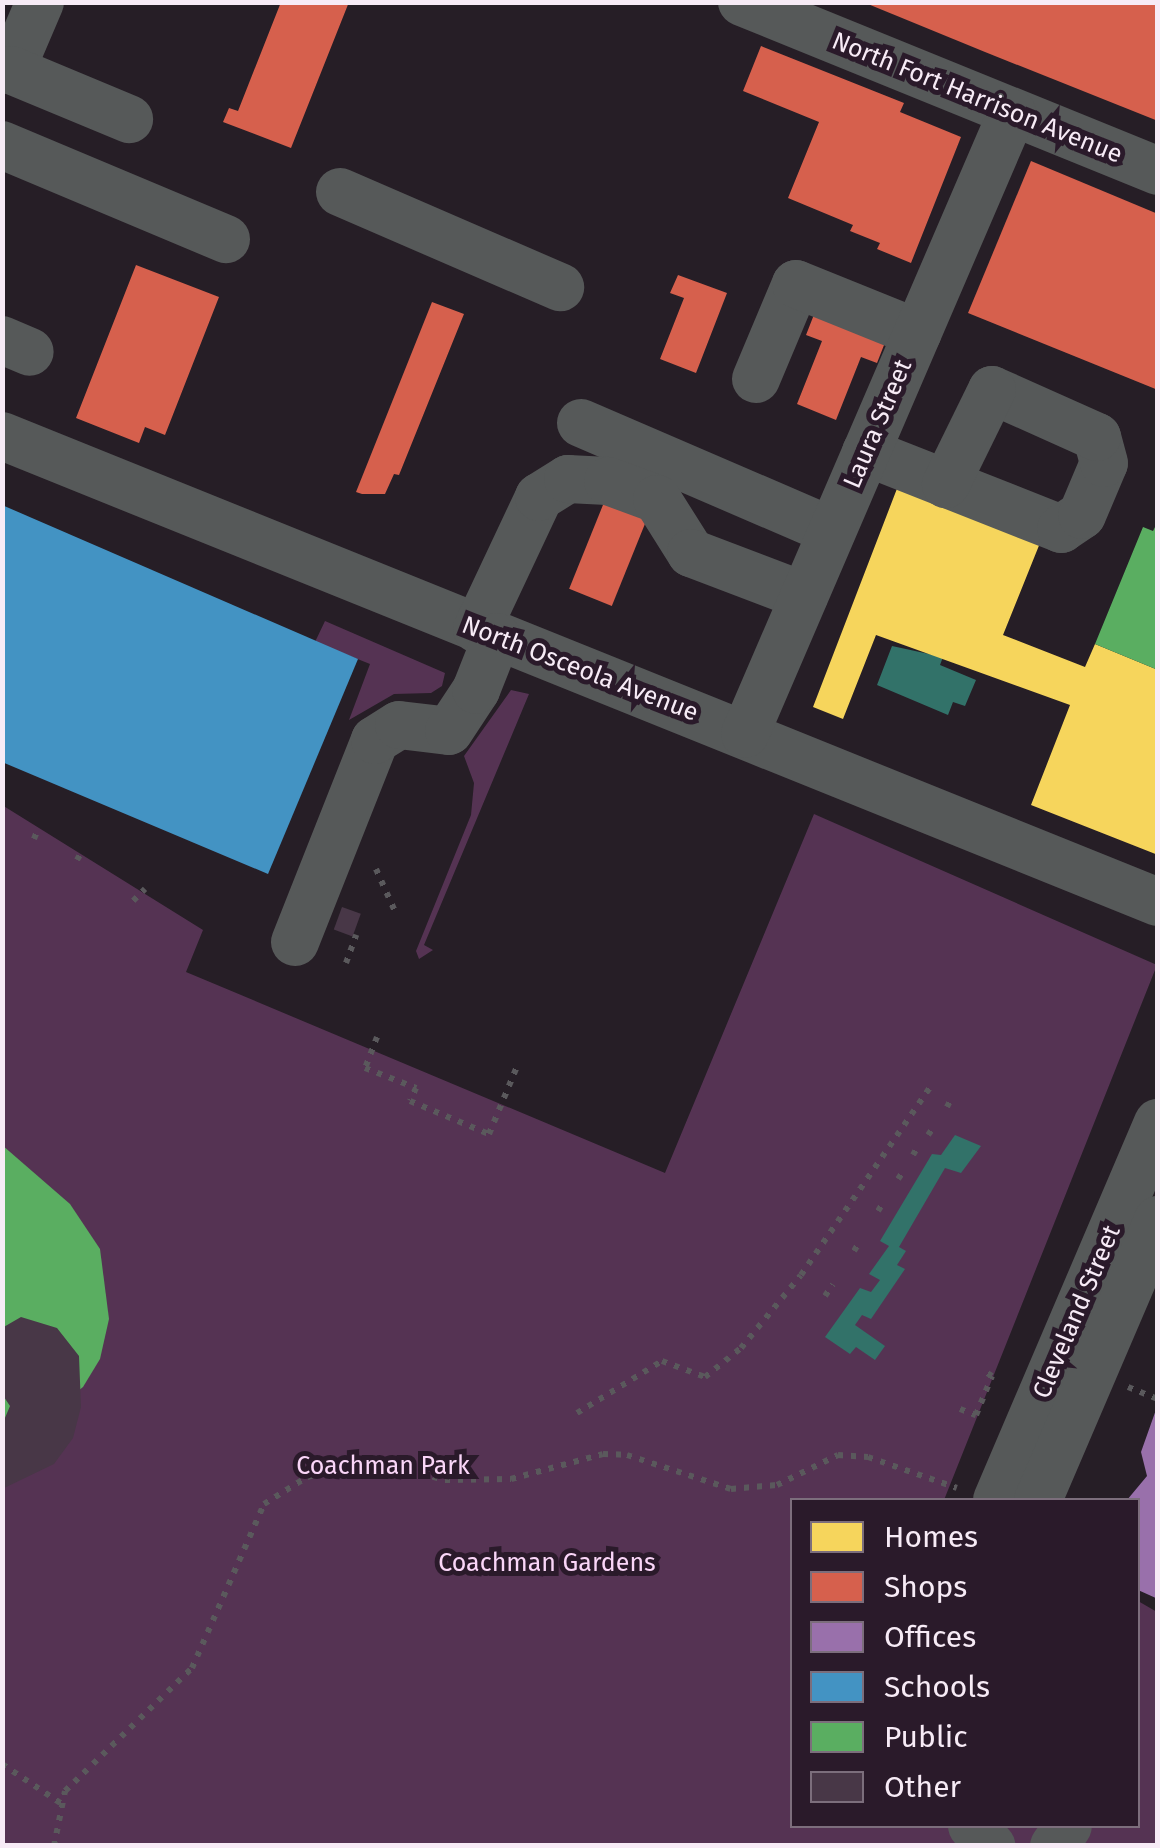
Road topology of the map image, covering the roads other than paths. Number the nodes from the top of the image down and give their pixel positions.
1 (40, 2) edge
2 (742, 2) edge
3 (1012, 113) junction
4 (130, 120) dead end
5 (2, 145) edge
6 (1158, 171) edge
7 (340, 192) dead end
8 (226, 239) dead end
9 (560, 288) dead end
10 (917, 333) junction
11 (756, 378) dead end
12 (580, 423) dead end
13 (2, 436) edge
14 (866, 452) junction
15 (946, 484) junction
16 (832, 530) junction
17 (804, 596) junction
18 (487, 633) junction
19 (745, 734) junction
20 (1158, 902) edge
21 (295, 942) dead end
22 (1158, 1123) edge
23 (1158, 1220) edge
24 (983, 1496) edge
25 (1039, 1498) edge
26 (974, 1828) edge
27 (992, 1846) edge

1 - 4 street
2 - 3 street, North Fort Harrison Avenue
3 - 6 street, North Fort Harrison Avenue
3 - 10 street, Laura Street
5 - 8 street
7 - 9 street
10 - 11 street
10 - 14 street, Laura Street
12 - 16 street
13 - 18 street, North Osceola Avenue
14 - 15 street
14 - 16 street, Laura Street
15 - 15 street
16 - 17 street, Laura Street
17 - 18 street
17 - 19 street, Laura Street
18 - 19 street, North Osceola Avenue
18 - 21 street
19 - 20 street, North Osceola Avenue
22 - 24 street, Cleveland Street
23 - 25 street, Cleveland Street
26 - 27 street

